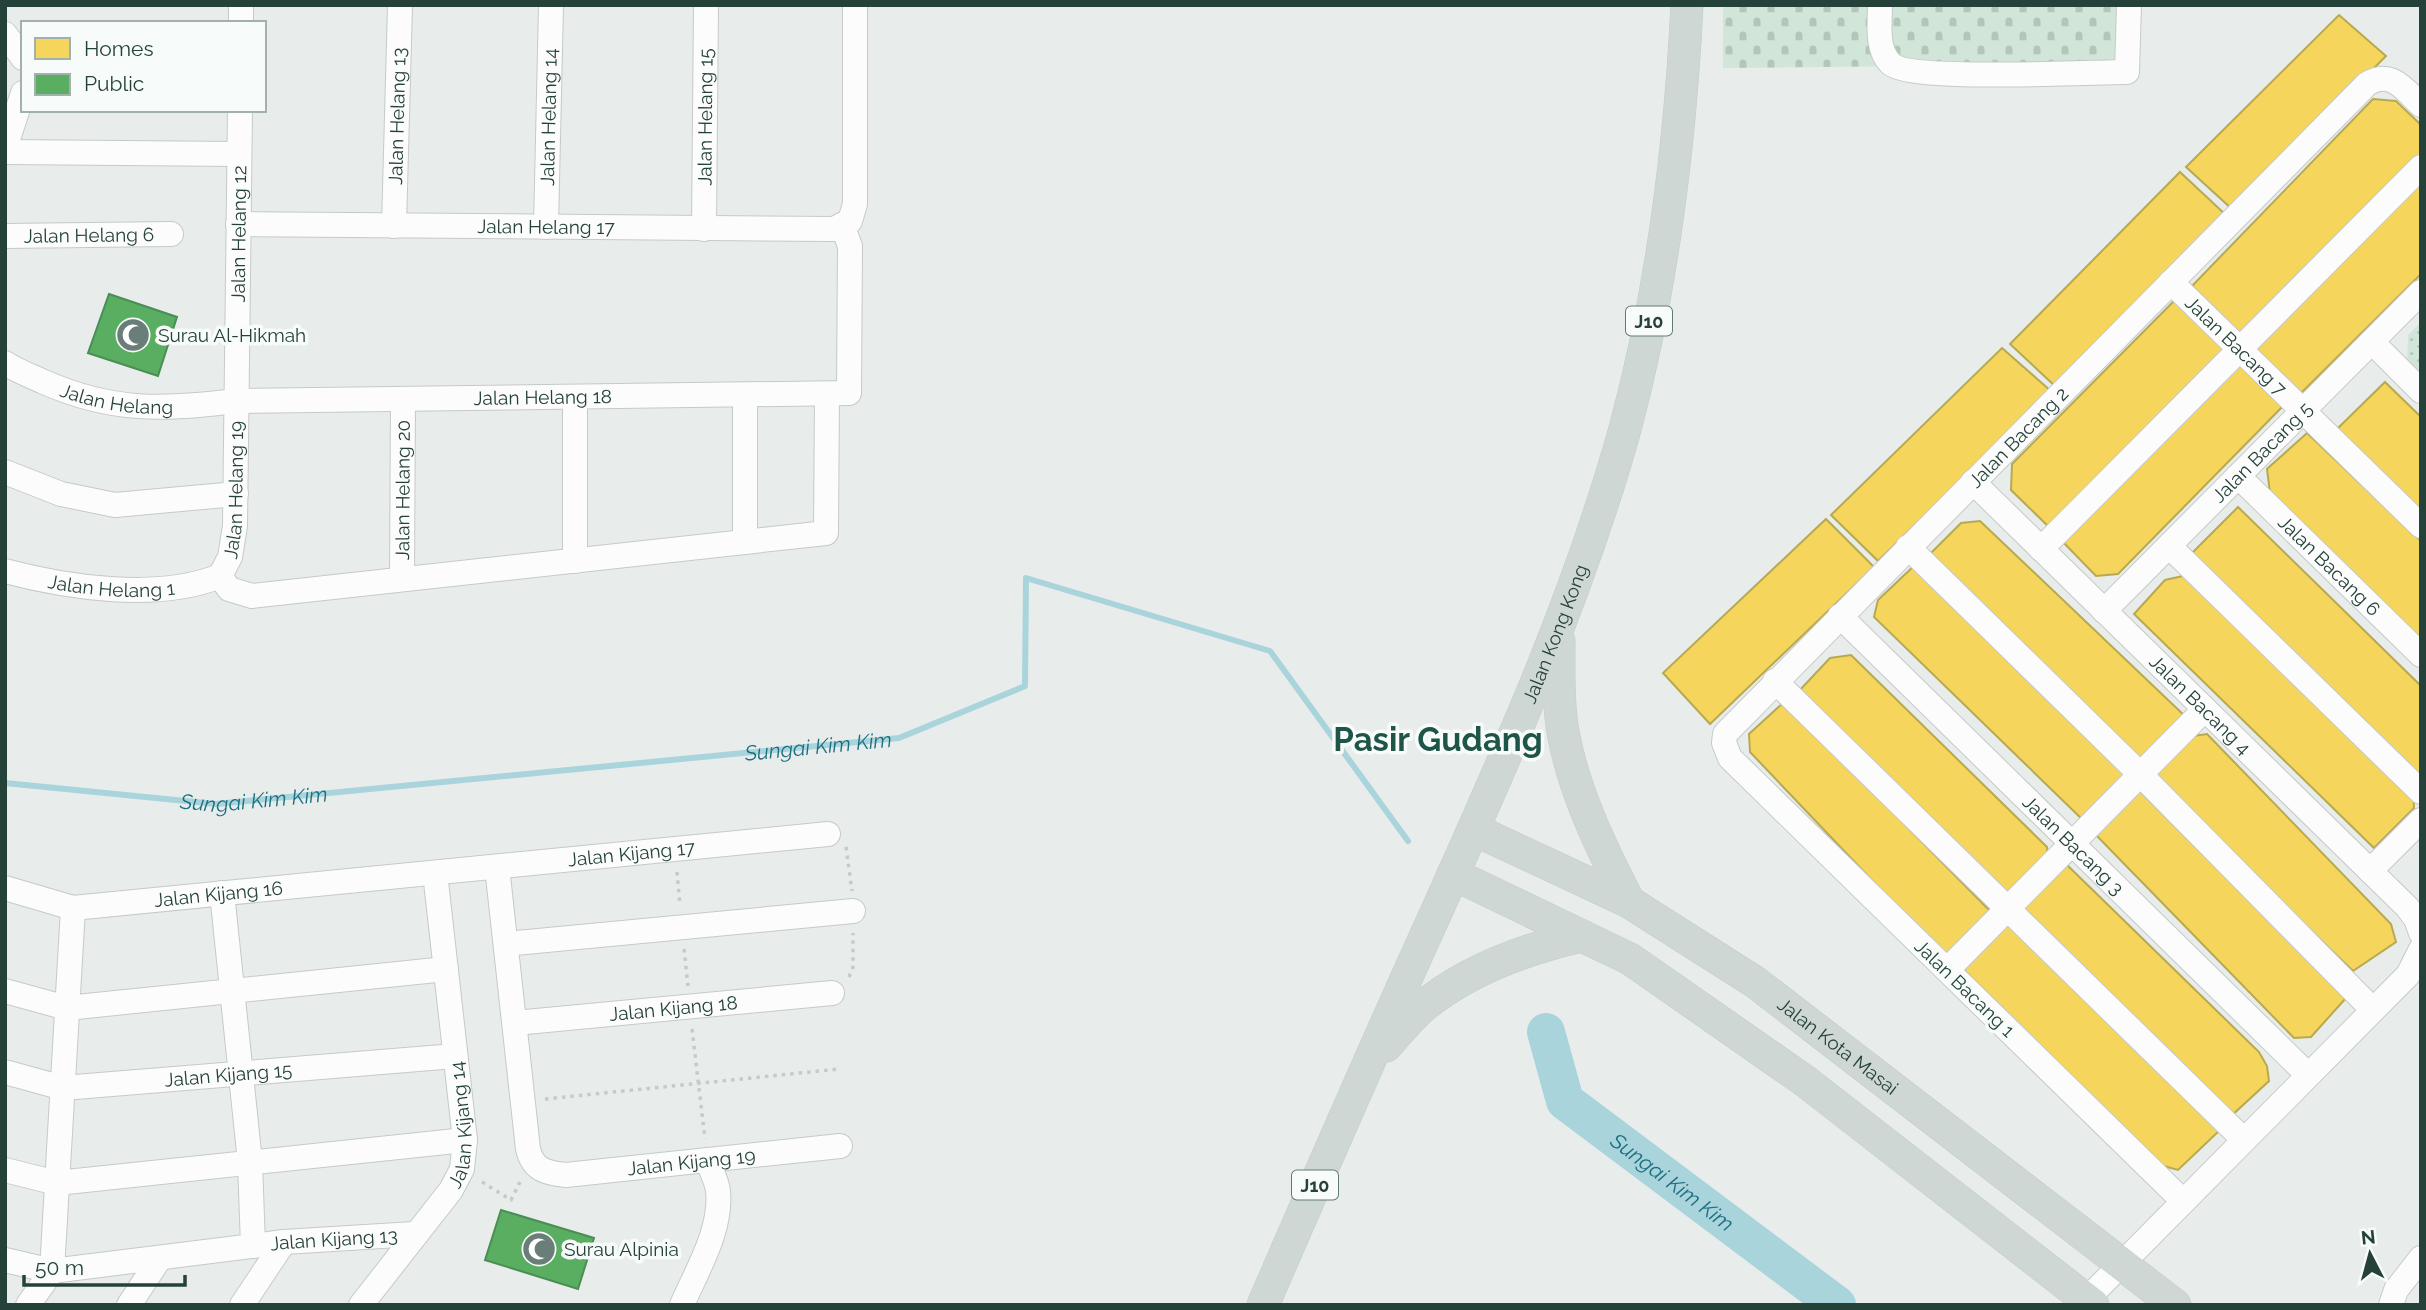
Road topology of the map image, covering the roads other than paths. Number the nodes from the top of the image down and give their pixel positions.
1 (400, 5) edge
2 (551, 5) edge
3 (706, 5) edge
4 (855, 5) edge
5 (1687, 5) edge
6 (1880, 5) edge
7 (2129, 5) edge
8 (5, 34) edge
9 (21, 55) edge
10 (21, 99) edge
11 (2421, 105) edge
12 (240, 112) edge
13 (5, 150) edge
14 (239, 154) junction
15 (2421, 167) edge
16 (846, 223) junction
17 (238, 224) junction
18 (394, 226) junction
19 (546, 227) junction
20 (705, 229) junction
21 (171, 234) dead end
22 (5, 236) edge
23 (2171, 282) junction
24 (2421, 292) edge
25 (2372, 342) junction
26 (2240, 349) junction
27 (5, 363) edge
28 (2421, 391) edge
29 (838, 393) junction
30 (745, 395) junction
31 (575, 397) junction
32 (403, 399) junction
33 (236, 401) junction
34 (2302, 411) junction
35 (5, 472) edge
36 (2238, 476) junction
37 (1973, 482) junction
38 (236, 494) junction
39 (2421, 527) edge
40 (745, 542) junction
41 (2169, 546) junction
42 (1909, 547) junction
43 (2041, 549) junction
44 (575, 561) junction
45 (5, 571) edge
46 (220, 576) junction
47 (402, 579) junction
48 (2104, 611) junction
49 (1840, 617) junction
50 (1559, 626) junction
51 (2420, 653) edge
52 (1775, 681) junction
53 (2205, 709) junction
54 (2140, 774) junction
55 (1747, 775) joint
56 (2421, 792) edge
57 (2421, 820) edge
58 (1475, 830) junction
59 (828, 834) dead end
60 (2072, 844) junction
61 (498, 867) junction
62 (2370, 872) junction
63 (435, 873) junction
64 (1453, 874) junction
65 (5, 888) edge
66 (222, 893) junction
67 (1629, 902) junction
68 (73, 908) junction
69 (2007, 909) junction
70 (853, 911) dead end
71 (2421, 933) edge
72 (1582, 936) junction
73 (506, 944) junction
74 (2421, 949) edge
75 (446, 969) junction
76 (1947, 970) junction
77 (5, 991) edge
78 (234, 991) junction
79 (832, 993) dead end
80 (67, 1008) junction
81 (2373, 1010) junction
82 (515, 1023) junction
83 (454, 1056) junction
84 (1367, 1066) junction
85 (5, 1072) edge
86 (242, 1074) junction
87 (2308, 1075) junction
88 (63, 1088) junction
89 (465, 1140) junction
90 (2244, 1140) junction
91 (840, 1146) dead end
92 (707, 1160) junction
93 (250, 1162) junction
94 (5, 1170) edge
95 (57, 1183) junction
96 (2183, 1202) junction
97 (414, 1234) junction
98 (284, 1242) junction
99 (253, 1246) junction
100 (160, 1258) junction
101 (2421, 1258) edge
102 (5, 1261) edge
103 (2121, 1264) junction
104 (52, 1271) junction
105 (2089, 1302) edge
106 (28, 1305) edge
107 (129, 1305) edge
108 (242, 1305) edge
109 (361, 1305) edge
110 (682, 1305) edge
111 (1263, 1305) edge
112 (2175, 1305) edge
113 (2391, 1305) edge

1 - 18 street, Jalan Helang 13
2 - 19 street, Jalan Helang 14
3 - 20 street, Jalan Helang 15
4 - 16 street
5 - 50 main road, Jalan Kong Kong / J10
6 - 7 street
8 - 9 street
10 - 13 street
11 - 23 street, Jalan Bacang 2
12 - 14 street, Jalan Helang 12
13 - 14 street
14 - 17 street, Jalan Helang 12
15 - 26 street
16 - 20 street, Jalan Helang 17
16 - 29 street
17 - 18 street, Jalan Helang 17
17 - 33 street, Jalan Helang 12
18 - 19 street, Jalan Helang 17
19 - 20 street, Jalan Helang 17
21 - 22 street, Jalan Helang 6
23 - 26 street, Jalan Bacang 7
23 - 37 street, Jalan Bacang 2
24 - 25 street, Jalan Bacang 5
25 - 28 street
25 - 34 street, Jalan Bacang 5
26 - 34 street, Jalan Bacang 7
26 - 43 street
27 - 33 street, Jalan Helang
29 - 30 street, Jalan Helang 18
29 - 40 street
30 - 31 street, Jalan Helang 18
30 - 40 street
31 - 32 street, Jalan Helang 18
31 - 44 street
32 - 33 street, Jalan Helang 18
32 - 47 street, Jalan Helang 20
33 - 38 street, Jalan Helang 19
34 - 36 street, Jalan Bacang 5
34 - 39 street, Jalan Bacang 7
35 - 38 street
36 - 41 street, Jalan Bacang 5
36 - 51 street, Jalan Bacang 6
37 - 42 street, Jalan Bacang 2
37 - 43 street, Jalan Bacang 4
38 - 46 street, Jalan Helang 19
40 - 44 street
41 - 48 street, Jalan Bacang 5
41 - 56 street
42 - 49 street, Jalan Bacang 2
42 - 54 street
43 - 48 street, Jalan Bacang 4
44 - 47 street
45 - 46 street, Jalan Helang 1
46 - 47 street
48 - 53 street, Jalan Bacang 4
49 - 52 street, Jalan Bacang 2
49 - 60 street, Jalan Bacang 3
50 - 58 main road, Jalan Kong Kong / J10
50 - 67 main road
52 - 55 street, Jalan Bacang 2
52 - 69 street
53 - 54 street
53 - 62 street, Jalan Bacang 4
54 - 60 street
54 - 81 street
55 - 76 street, Jalan Bacang 1
57 - 62 street
58 - 64 main road, Jalan Kong Kong / J10
58 - 67 main road, Jalan Kota Masai
59 - 61 street, Jalan Kijang 17
60 - 69 street
60 - 87 street, Jalan Bacang 3
61 - 63 street, Jalan Kijang 17
61 - 73 street
62 - 71 street, Jalan Bacang 4
63 - 66 street, Jalan Kijang 16
63 - 75 street, Jalan Kijang 14
64 - 72 main road
64 - 84 main road, Jalan Kong Kong / J10
65 - 68 street, Jalan Kijang 16
66 - 68 street, Jalan Kijang 16
66 - 78 street
67 - 103 main road, Jalan Kota Masai
68 - 80 street
69 - 76 street
69 - 90 street
70 - 73 street
72 - 84 main road
72 - 105 main road
73 - 82 street
74 - 81 street
75 - 78 street
75 - 83 street, Jalan Kijang 14
76 - 96 street, Jalan Bacang 1
77 - 80 street
78 - 80 street
78 - 86 street
79 - 82 street, Jalan Kijang 18
80 - 88 street
81 - 87 street
82 - 92 street, Jalan Kijang 19
83 - 86 street, Jalan Kijang 15
83 - 89 street, Jalan Kijang 14
84 - 111 main road, Jalan Kong Kong / J10
85 - 88 street, Jalan Kijang 15
86 - 88 street, Jalan Kijang 15
86 - 93 street
87 - 90 street
88 - 95 street
89 - 93 street
89 - 97 street, Jalan Kijang 14
90 - 96 street
91 - 92 street, Jalan Kijang 19
92 - 110 street
93 - 95 street
93 - 99 street
94 - 95 street
95 - 104 street
96 - 103 street
97 - 98 street, Jalan Kijang 13
97 - 109 street, Jalan Kijang 14
98 - 99 street, Jalan Kijang 13
98 - 108 street
99 - 100 street, Jalan Kijang 13
100 - 104 street, Jalan Kijang 13
100 - 107 street
101 - 113 street
102 - 104 street, Jalan Kijang 13
103 - 105 street
103 - 112 main road, Jalan Kota Masai
104 - 106 street

